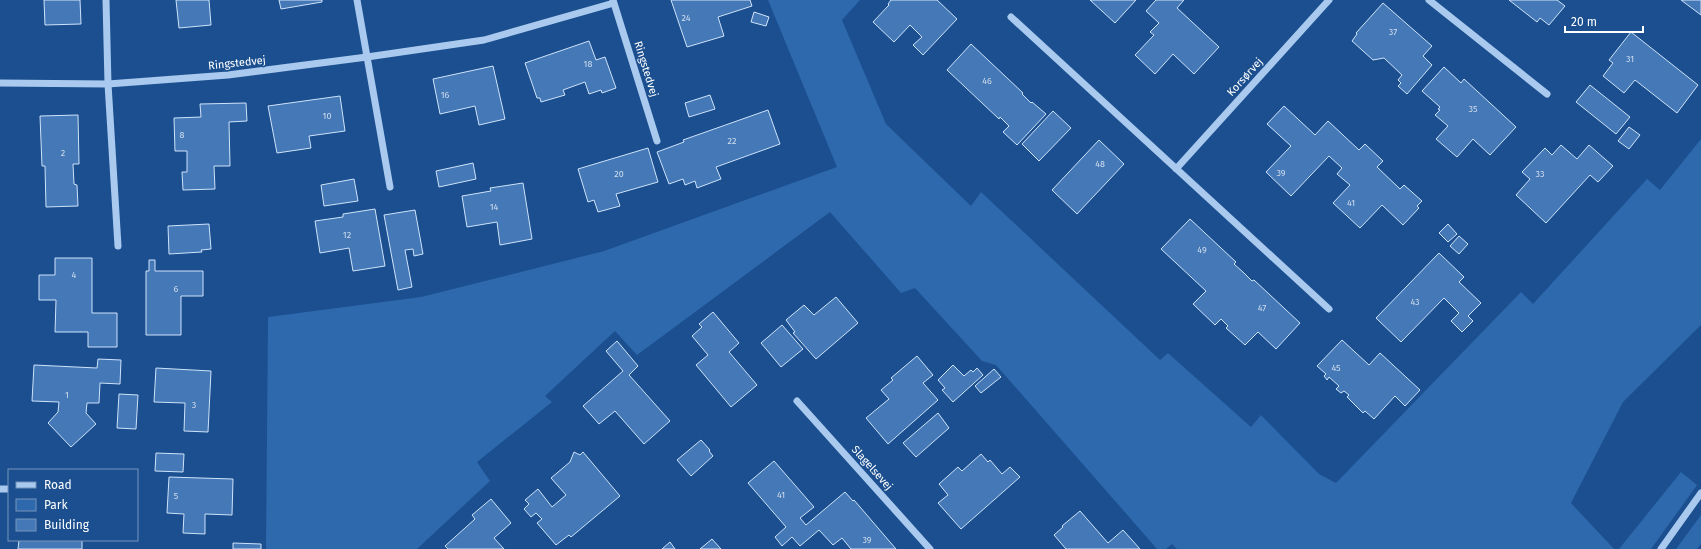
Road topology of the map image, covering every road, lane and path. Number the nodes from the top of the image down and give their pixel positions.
1 (106, 0) edge
2 (357, 0) edge
3 (1329, 0) edge
4 (1429, 0) edge
5 (613, 1) edge
6 (1011, 18) dead end
7 (367, 58) junction
8 (0, 83) edge
9 (108, 84) junction
10 (1547, 94) dead end
11 (657, 141) dead end
12 (1176, 169) junction
13 (390, 187) dead end
14 (118, 246) dead end
15 (1329, 309) dead end
16 (797, 401) dead end
17 (1701, 493) edge
18 (930, 549) edge
19 (1661, 549) edge

1 - 9 street
2 - 7 street
3 - 12 street, Korsørvej
4 - 10 street
5 - 7 street, Ringstedvej
5 - 11 street, Ringstedvej
6 - 12 street
7 - 9 street, Ringstedvej
7 - 13 street
8 - 9 street, Ringstedvej
9 - 14 street
12 - 15 street
16 - 18 street, Slagelsevej
17 - 19 street

